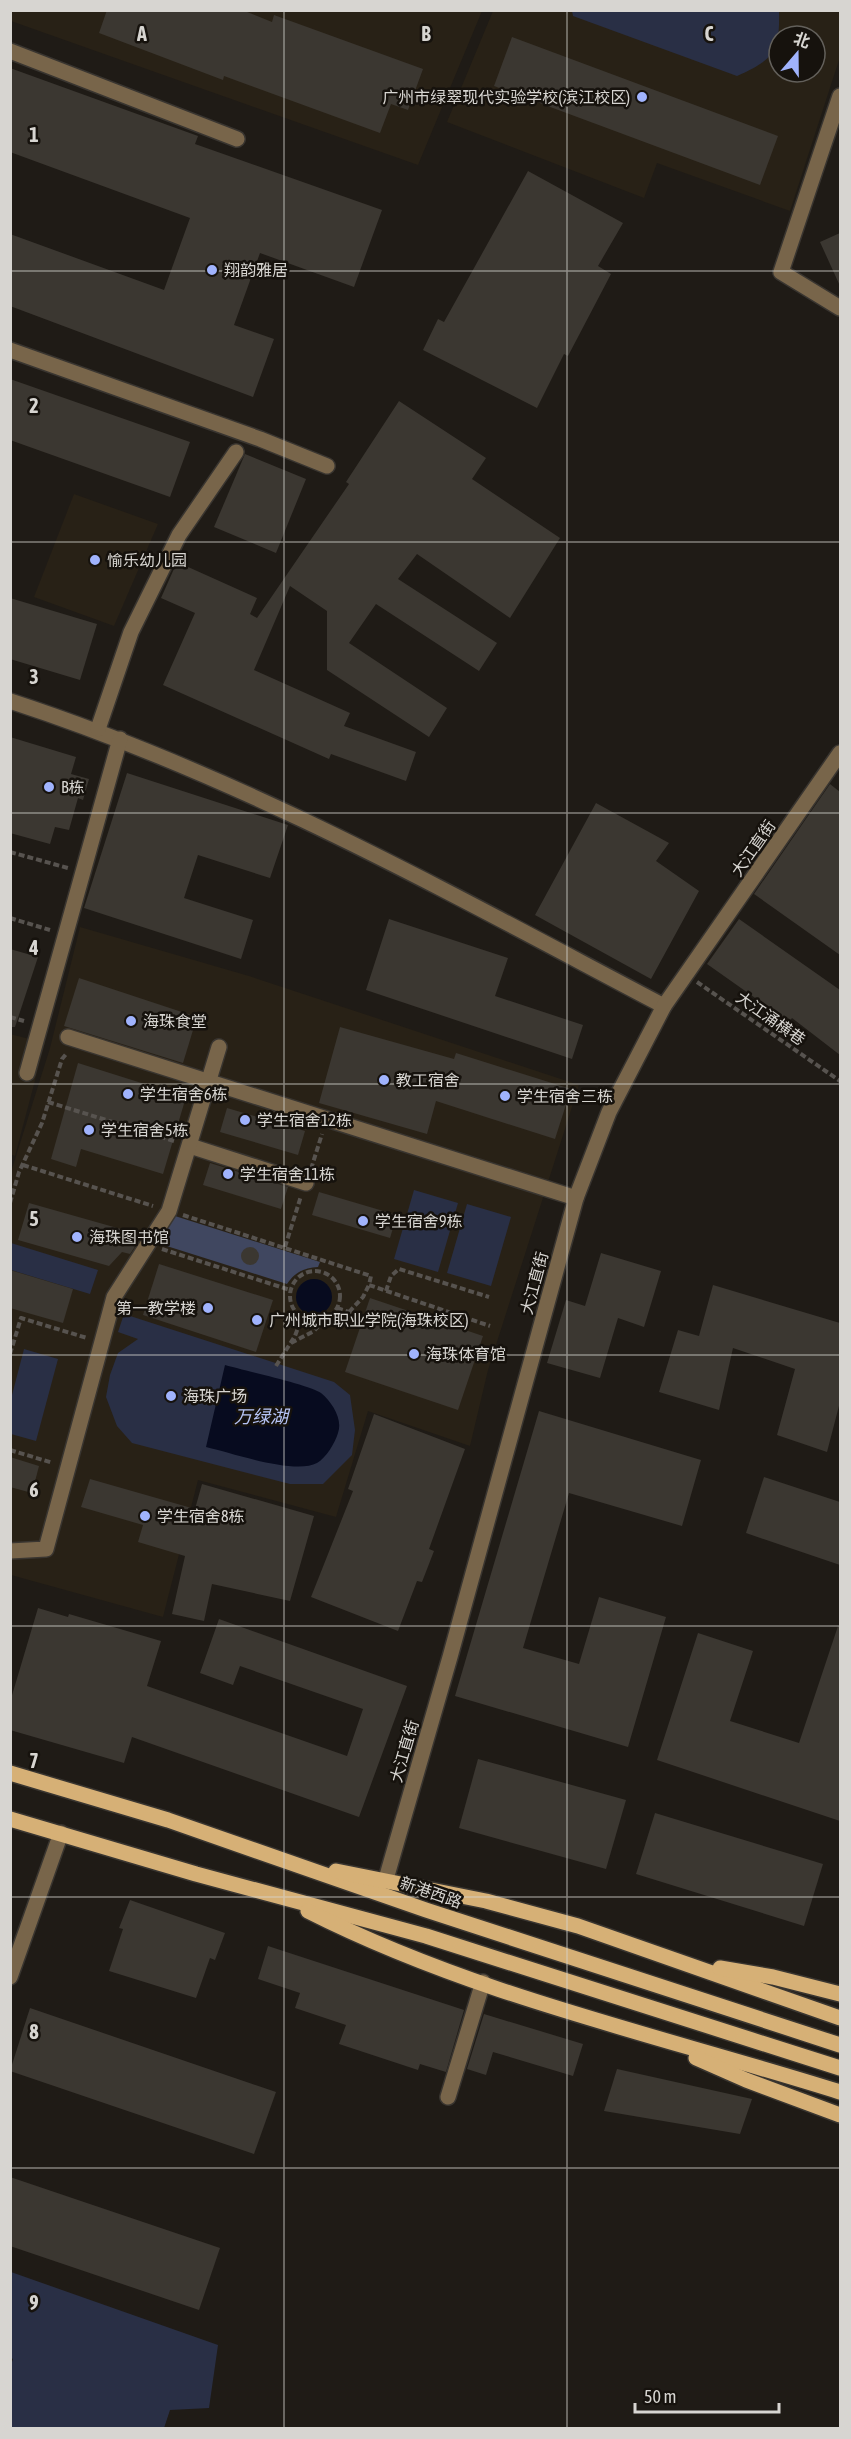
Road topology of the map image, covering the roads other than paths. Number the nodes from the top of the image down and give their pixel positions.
1 (10, 51) edge
2 (840, 96) edge
3 (237, 139) dead end
4 (840, 308) edge
5 (10, 350) edge
6 (236, 452) dead end
7 (327, 466) dead end
8 (10, 701) edge
9 (98, 729) junction
10 (120, 739) junction
11 (840, 753) edge
12 (664, 1006) junction
13 (75, 1040) road end
14 (219, 1047) dead end
15 (27, 1073) dead end
16 (209, 1081) junction
17 (190, 1146) junction
18 (306, 1183) dead end
19 (576, 1198) junction
20 (10, 1551) edge
21 (10, 1773) edge
22 (10, 1819) edge
23 (61, 1833) junction
24 (298, 1864) junction
25 (386, 1879) junction
26 (281, 1897) junction
27 (693, 1964) junction
28 (10, 1977) edge
29 (483, 1982) junction
30 (840, 1994) edge
31 (840, 2018) edge
32 (652, 2038) junction
33 (840, 2044) edge
34 (840, 2068) edge
35 (840, 2092) edge
36 (448, 2097) dead end
37 (840, 2115) edge

1 - 3 street
2 - 4 street
5 - 7 street
6 - 9 street
8 - 9 street
9 - 10 street
10 - 12 street
10 - 15 street
11 - 12 street, 大江直街
12 - 19 street, 大江直街
13 - 16 street
14 - 16 street
16 - 17 street
16 - 19 street
17 - 18 street
17 - 20 street
19 - 25 street, 大江直街
21 - 24 main road, 新港西路
22 - 23 main road
23 - 26 main road
23 - 28 street
24 - 25 main road
24 - 33 main road, 新港西路
25 - 27 main road
26 - 29 main road
26 - 34 main road
27 - 30 main road
27 - 31 main road
29 - 32 main road
29 - 36 street
32 - 35 main road
32 - 37 main road

